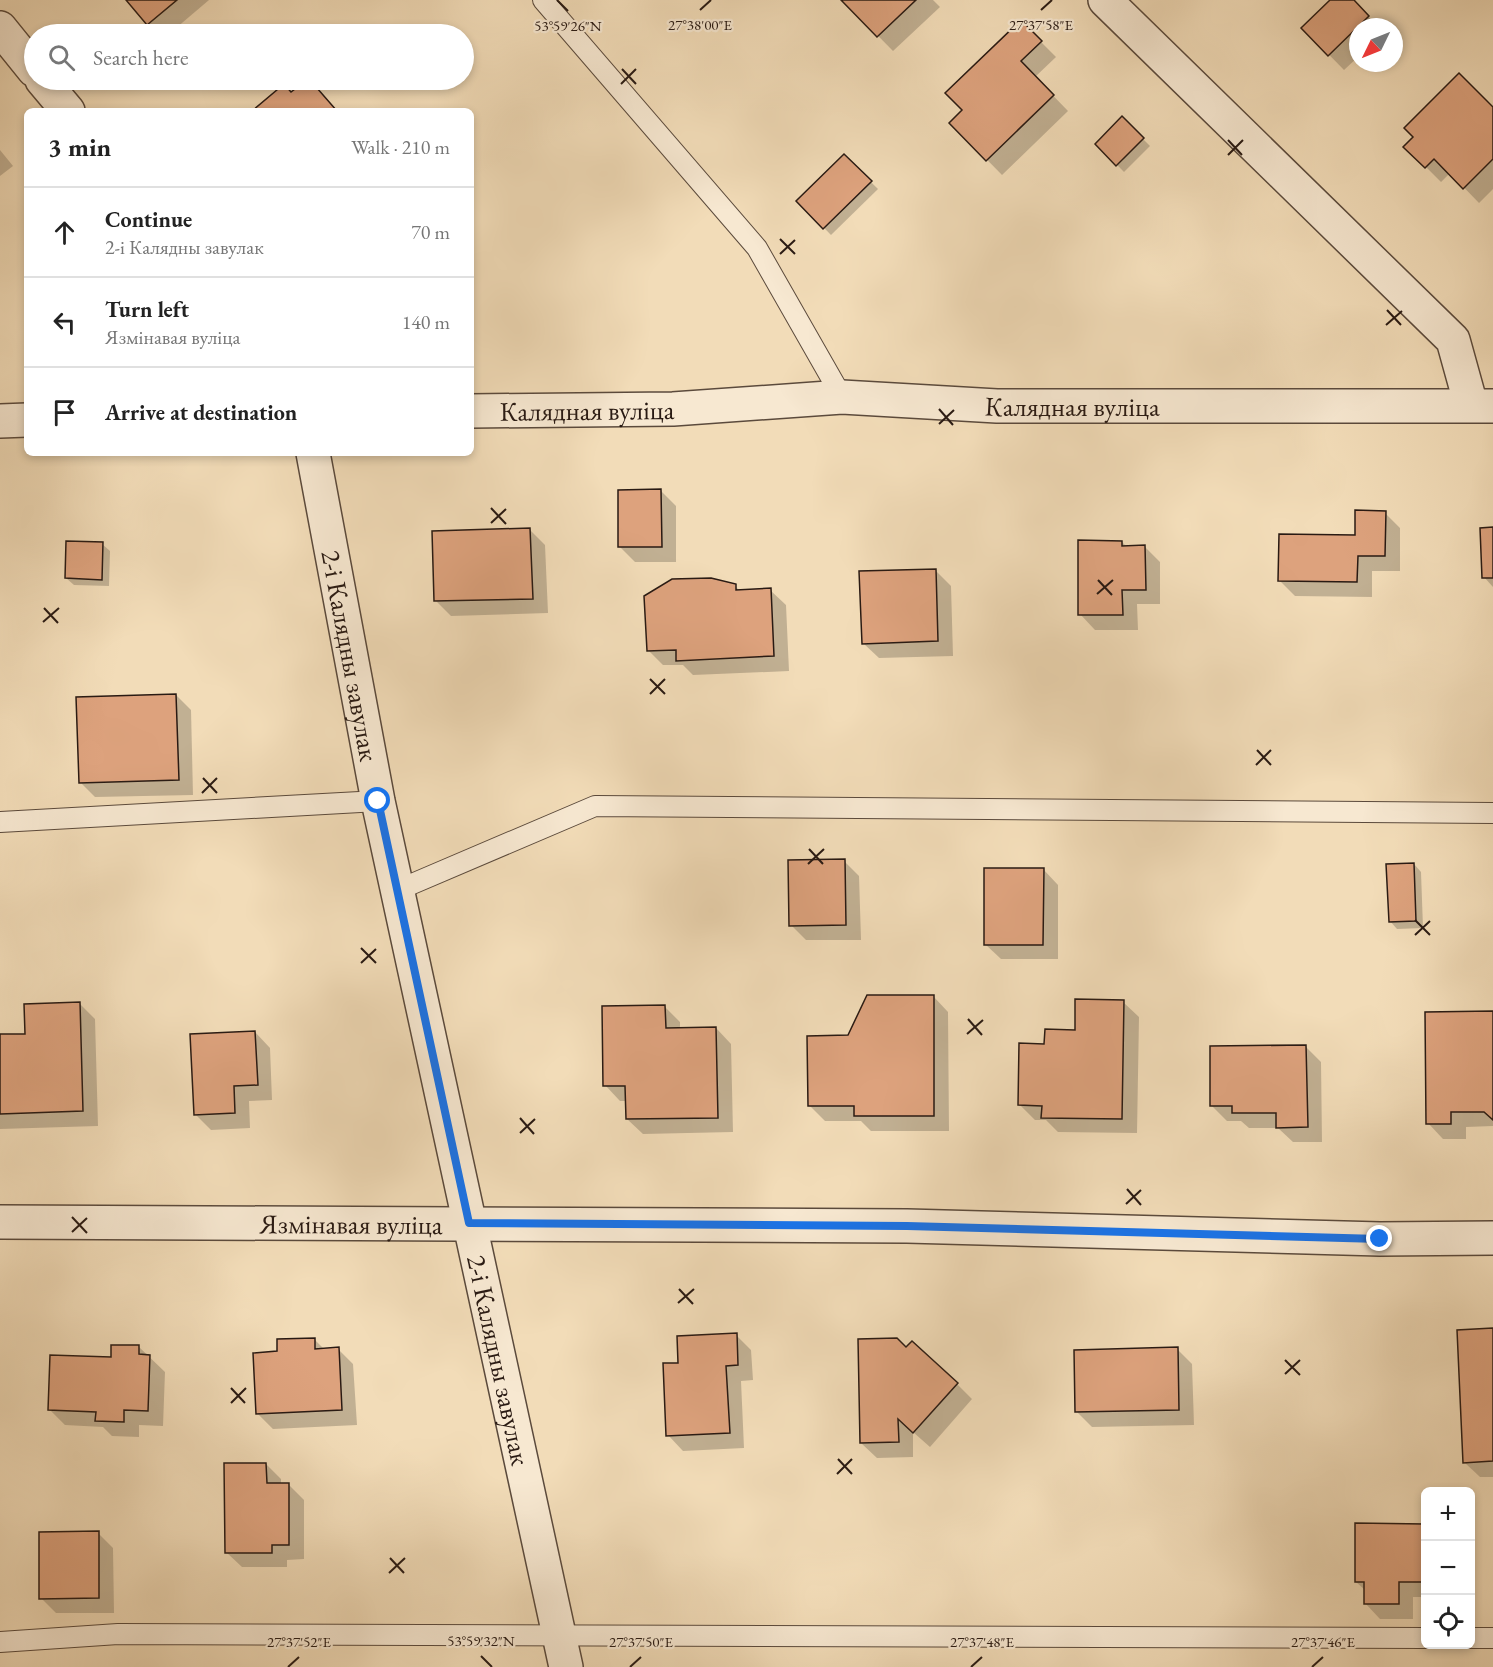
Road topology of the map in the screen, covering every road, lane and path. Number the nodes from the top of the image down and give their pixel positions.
1 (543, 0) edge
2 (1105, 0) edge
3 (0, 28) edge
4 (24, 58) edge
5 (50, 90) edge
6 (65, 108) edge
7 (842, 397) junction
8 (1482, 405) edge
9 (474, 411) edge
10 (24, 420) edge
11 (0, 421) edge
12 (314, 456) edge
13 (378, 801) junction
14 (1493, 813) edge
15 (0, 822) edge
16 (398, 890) junction
17 (0, 1222) edge
18 (469, 1223) junction
19 (1493, 1238) edge
20 (559, 1635) junction
21 (1421, 1638) edge
22 (1475, 1638) edge
23 (1493, 1638) edge
24 (0, 1642) edge
25 (566, 1667) edge

1 - 7 lane
2 - 8 street
3 - 4 street
5 - 6 street
7 - 8 street, Калядная вуліца
7 - 9 street, Калядная вуліца
10 - 11 street
12 - 13 street, 2-і Калядны завулак
13 - 15 lane
13 - 16 street, 2-і Калядны завулак
14 - 16 lane
16 - 18 street, 2-і Калядны завулак
17 - 18 street, Язмінавая вуліца
18 - 19 street, Язмінавая вуліца
18 - 20 street, 2-і Калядны завулак
20 - 21 lane
20 - 24 lane
20 - 25 street, 2-і Калядны завулак
22 - 23 lane

